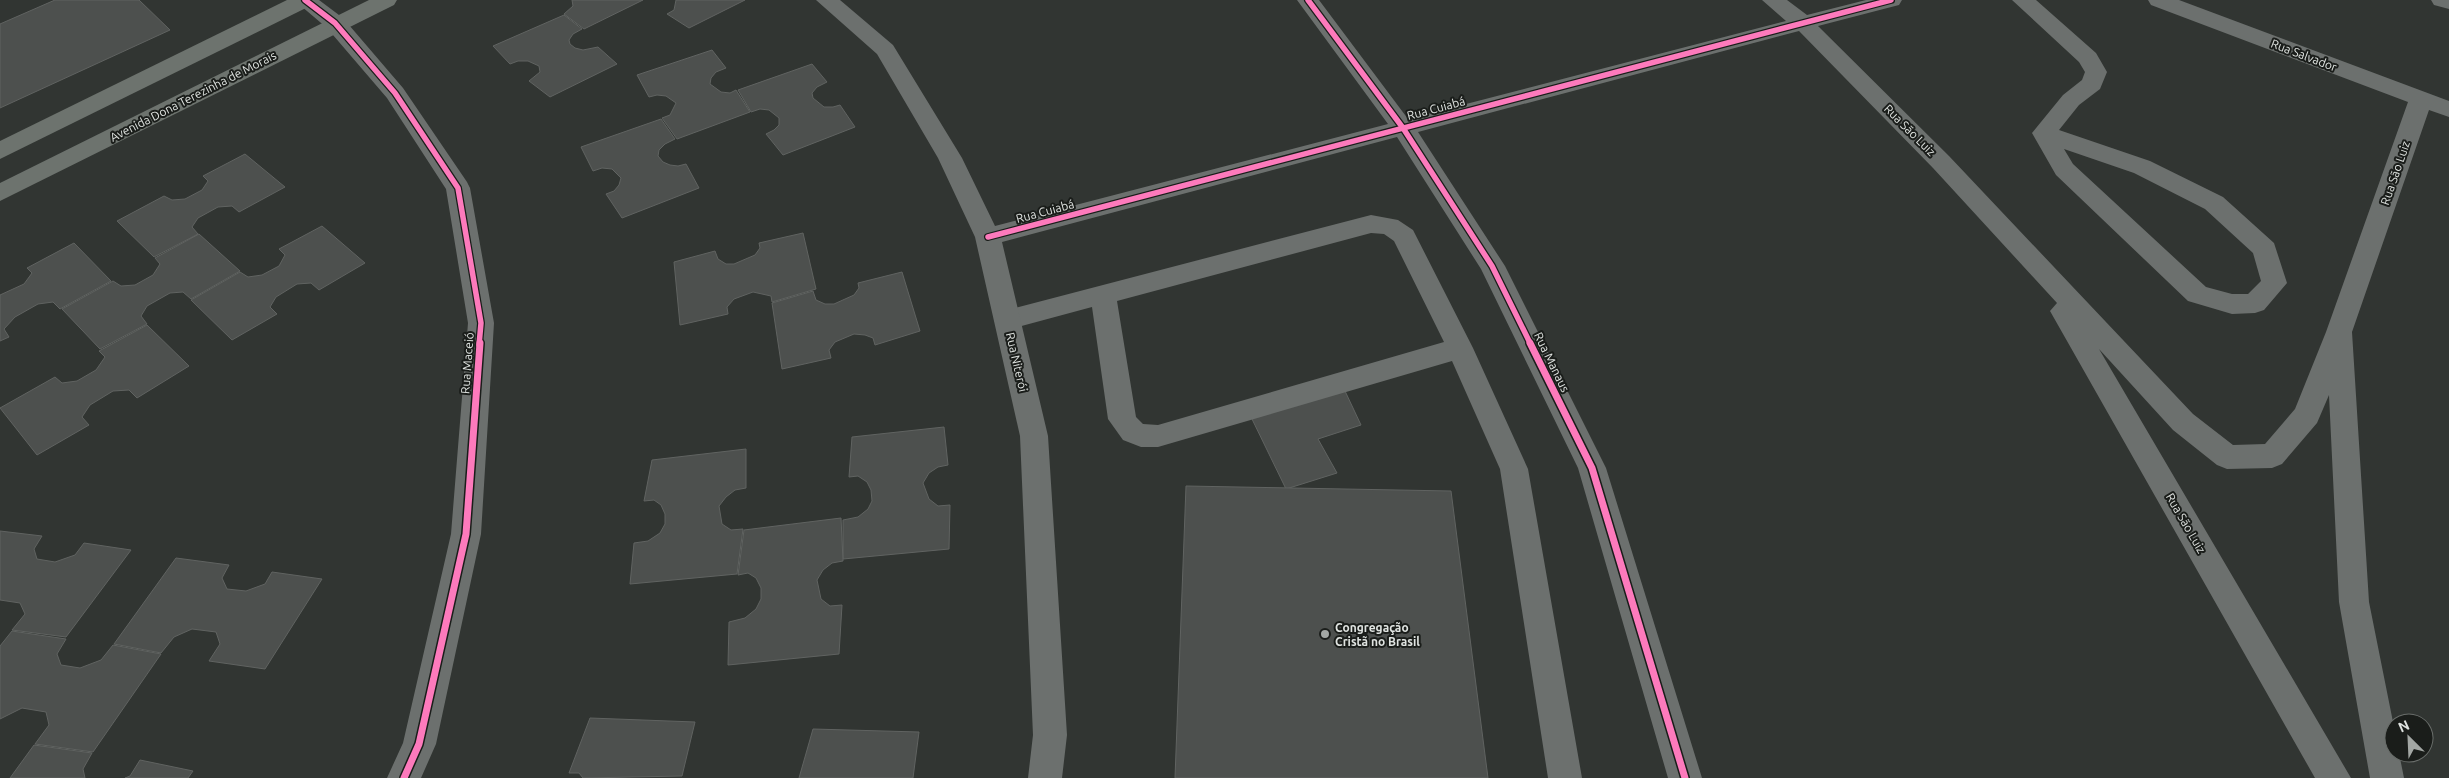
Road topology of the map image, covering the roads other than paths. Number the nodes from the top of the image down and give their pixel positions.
1 (304, 0) edge
2 (386, 0) edge
3 (827, 0) edge
4 (1308, 0) edge
5 (1774, 0) edge
6 (1891, 0) edge
7 (2023, 0) edge
8 (2159, 0) edge
9 (2442, 0) edge
10 (2449, 3) edge
11 (1803, 23) junction
12 (335, 24) junction
13 (2421, 99) junction
14 (2449, 109) edge
15 (1403, 128) junction
16 (2044, 133) junction
17 (0, 151) edge
18 (0, 193) edge
19 (988, 237) junction
20 (2038, 268) junction
21 (1103, 293) junction
22 (1007, 320) junction
23 (2339, 332) junction
24 (1460, 348) junction
25 (404, 778) edge
26 (1045, 778) edge
27 (1565, 778) edge
28 (1685, 778) edge
29 (2334, 778) edge
30 (2387, 778) edge

1 - 12 street, Rua Maceió
1 - 17 main road
2 - 12 main road, Avenida Dona Terezinha de Morais
3 - 19 street, Rua Niterói
4 - 15 street, Rua Manaus
5 - 11 street, Rua São Luiz
6 - 11 street, Rua Cuiabá
7 - 16 street
8 - 13 street, Rua Salvador
9 - 10 street
11 - 15 street, Rua Cuiabá
11 - 20 street, Rua São Luiz
12 - 18 main road, Avenida Dona Terezinha de Morais
12 - 25 street, Rua Maceió
13 - 14 street, Rua Salvador
13 - 23 street, Rua São Luiz
15 - 19 street, Rua Cuiabá
15 - 28 street, Rua Manaus
16 - 16 street
19 - 22 street, Rua Niterói
20 - 23 street, Rua São Luiz
20 - 29 street, Rua São Luiz
21 - 22 street
21 - 24 street
21 - 24 street
22 - 26 street, Rua Niterói
23 - 30 street, Rua São Luiz
24 - 27 street

